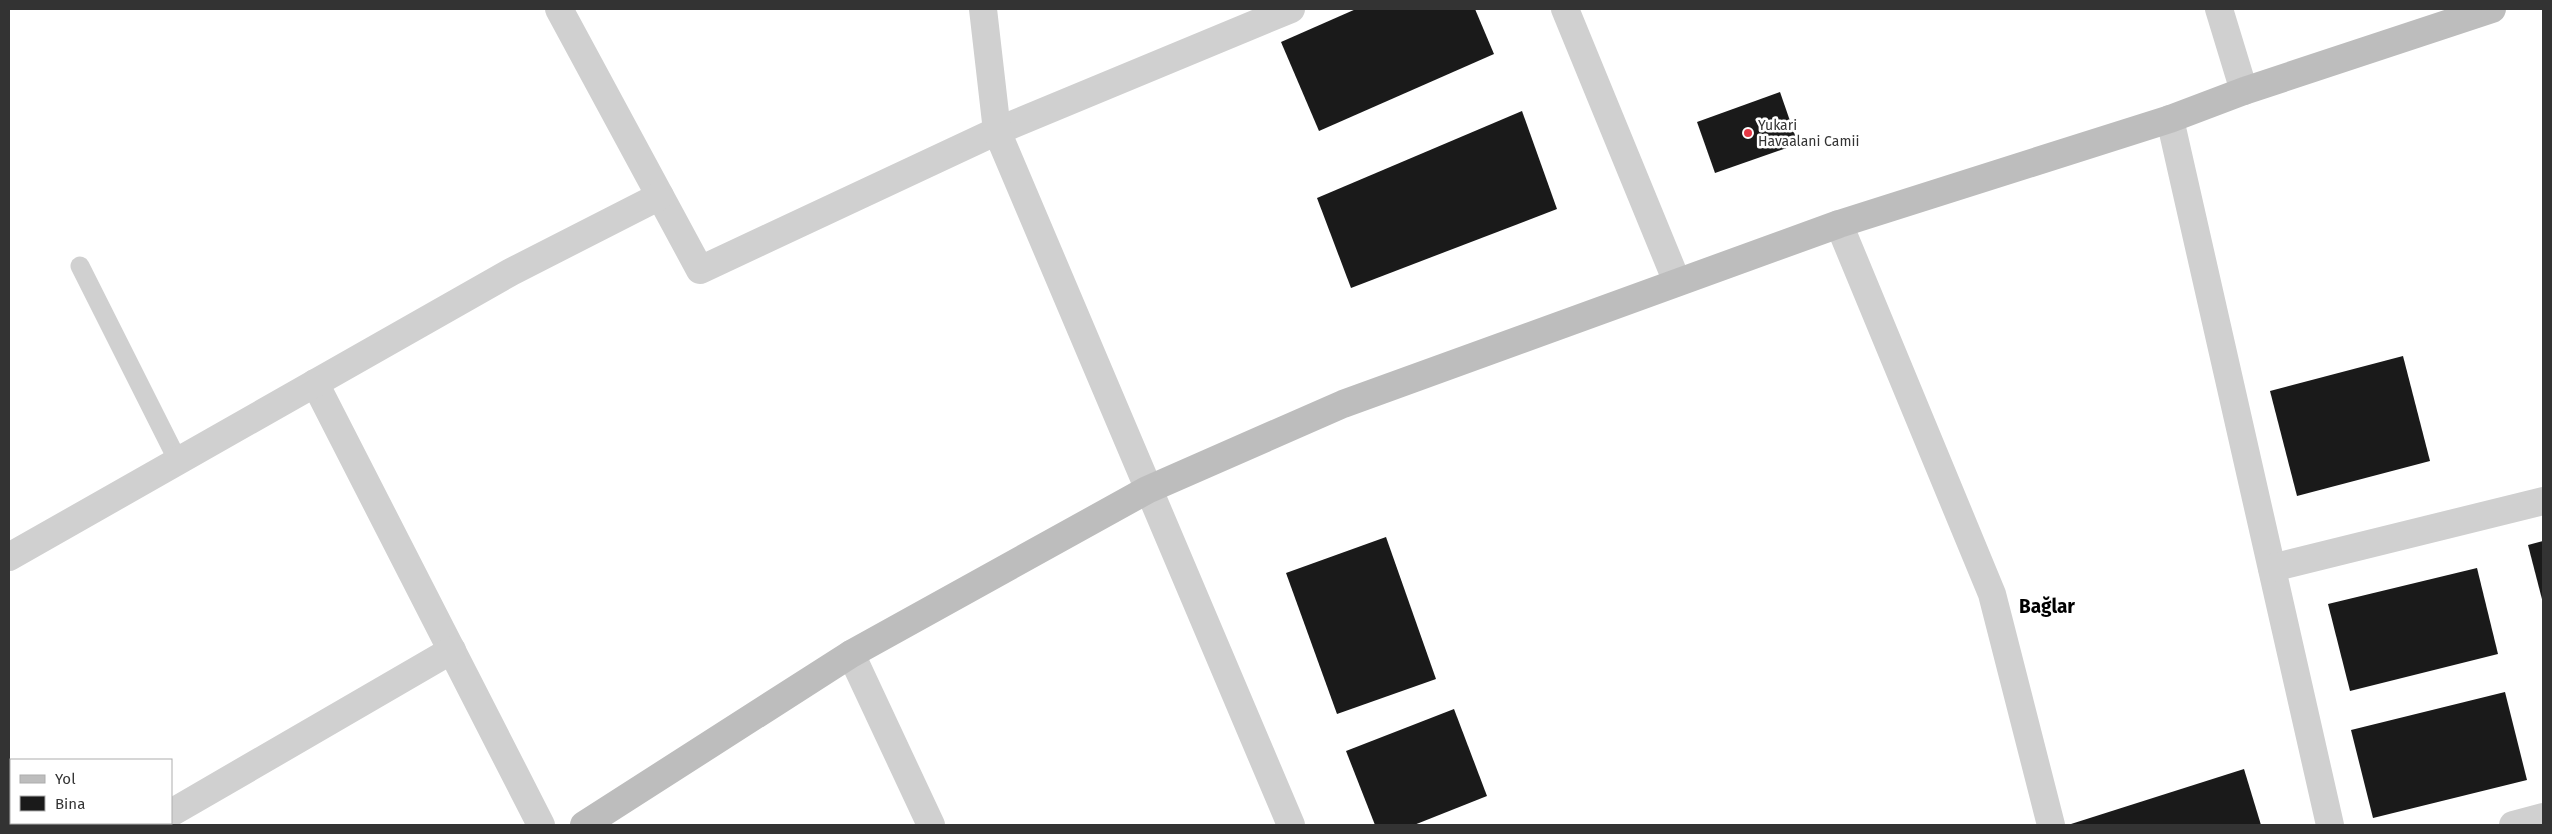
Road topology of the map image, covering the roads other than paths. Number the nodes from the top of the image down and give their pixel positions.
1 (559, 9) edge
2 (983, 9) edge
3 (1291, 9) edge
4 (1565, 9) edge
5 (2218, 9) edge
6 (2492, 9) edge
7 (2244, 91) junction
8 (2170, 119) junction
9 (997, 130) junction
10 (660, 196) junction
11 (1839, 224) junction
12 (80, 266) dead end
13 (1677, 282) junction
14 (315, 383) junction
15 (178, 461) junction
16 (1147, 490) junction
17 (2543, 501) edge
18 (9, 556) edge
19 (2272, 568) junction
20 (452, 650) junction
21 (850, 654) junction
22 (172, 812) edge
23 (2543, 817) edge
24 (542, 825) edge
25 (584, 825) edge
26 (931, 825) edge
27 (1291, 825) edge
28 (2051, 825) edge
29 (2330, 825) edge
30 (2513, 825) edge

1 - 10 street
2 - 9 street
3 - 9 street
4 - 13 street
5 - 7 street
6 - 7 street
7 - 8 street
8 - 11 street
8 - 19 street
9 - 10 street
9 - 16 street
10 - 14 street
11 - 13 street
11 - 28 street
12 - 15 lane
13 - 16 street
14 - 15 street
14 - 20 street
15 - 18 street
16 - 21 street
16 - 27 street
17 - 19 street
19 - 29 street
20 - 22 street
20 - 24 street
21 - 25 street
21 - 26 street
23 - 30 street

